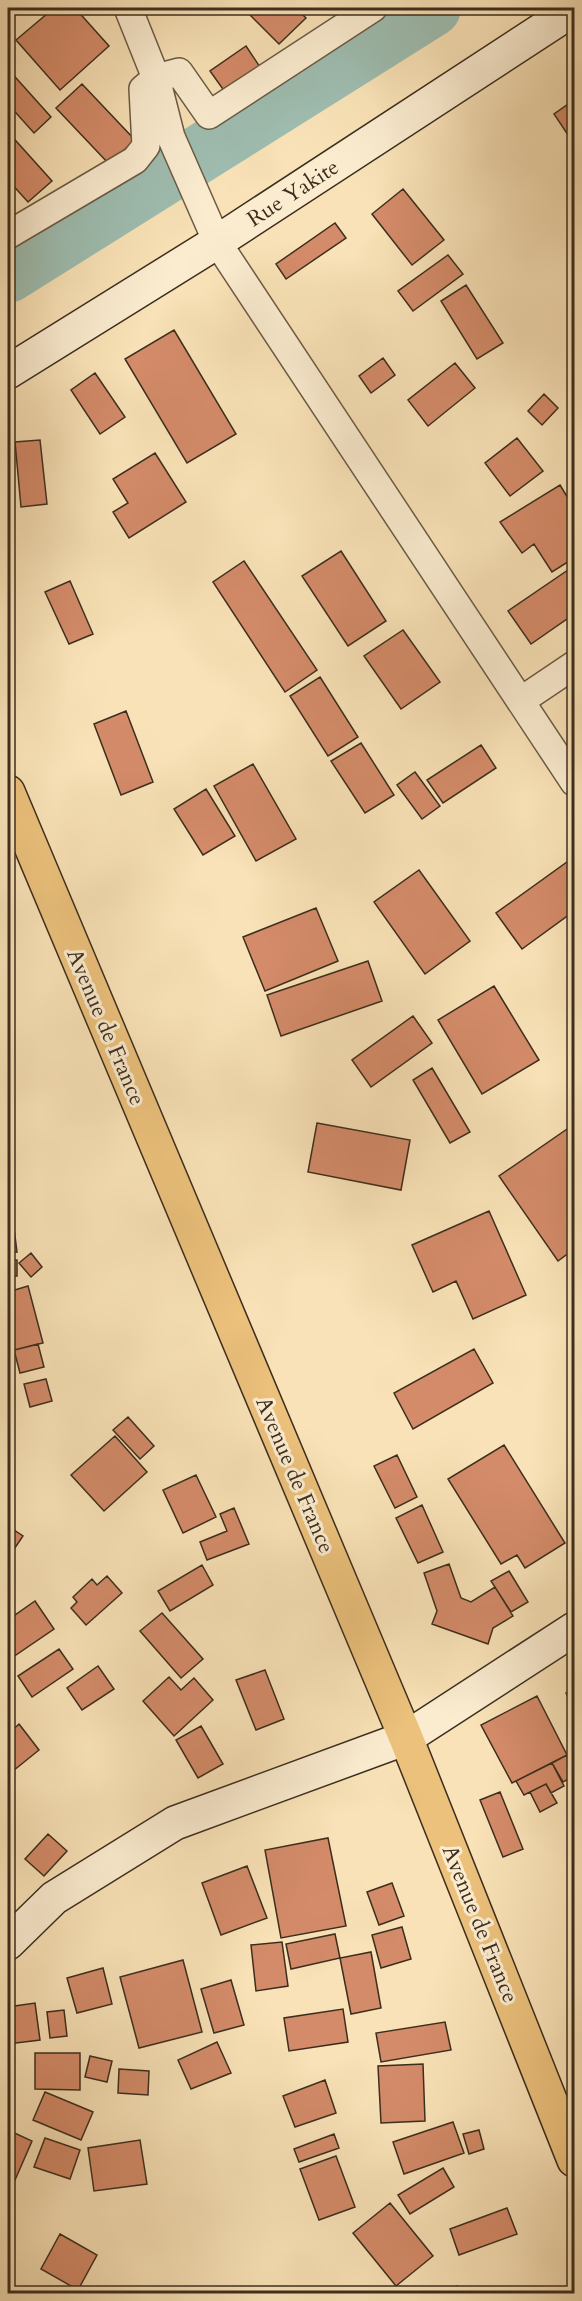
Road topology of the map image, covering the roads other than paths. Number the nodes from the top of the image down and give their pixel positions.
1 (128, 8) edge
2 (373, 8) edge
3 (574, 9) edge
4 (156, 78) junction
5 (8, 235) edge
6 (213, 235) junction
7 (8, 372) edge
8 (574, 665) edge
9 (522, 700) junction
10 (574, 782) edge
11 (8, 792) edge
12 (574, 1629) edge
13 (406, 1738) junction
14 (8, 1943) edge
15 (574, 2160) edge

1 - 4 street
2 - 4 street
3 - 6 main road, Rue Yakite
4 - 5 street
4 - 6 street
6 - 7 main road, Rue Yakite
6 - 9 street
8 - 9 street
9 - 10 street
11 - 13 main road, Avenue de France
12 - 13 main road
13 - 14 main road
13 - 15 main road, Avenue de France

